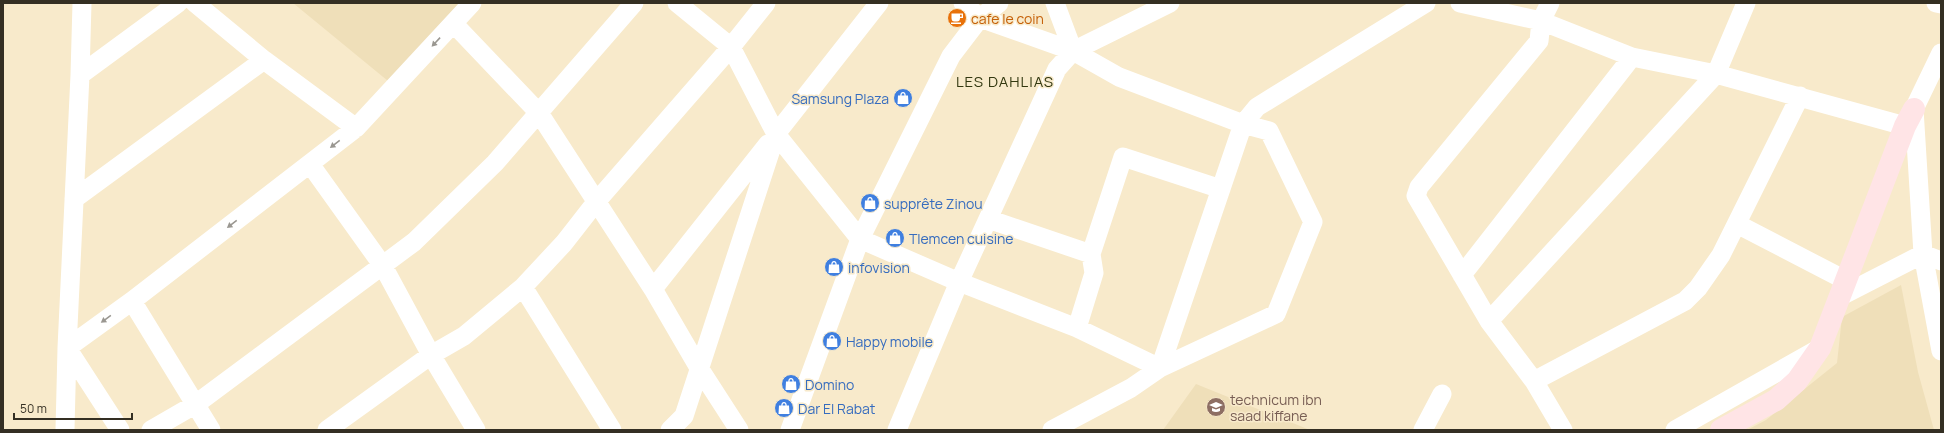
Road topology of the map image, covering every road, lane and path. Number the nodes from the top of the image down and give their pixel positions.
1 (82, 3) edge
2 (178, 3) edge
3 (195, 3) edge
4 (472, 3) edge
5 (634, 3) edge
6 (677, 3) edge
7 (766, 3) edge
8 (878, 3) edge
9 (963, 3) edge
10 (999, 3) edge
11 (1055, 3) edge
12 (1170, 3) edge
13 (1426, 3) edge
14 (1460, 3) edge
15 (1550, 3) edge
16 (1746, 3) edge
17 (1936, 3) edge
18 (1941, 4) edge
19 (980, 18) junction
20 (1541, 21) junction
21 (454, 24) junction
22 (731, 47) junction
23 (1073, 51) junction
24 (1941, 53) edge
25 (1632, 57) junction
26 (264, 60) junction
27 (1716, 74) junction
28 (80, 75) junction
29 (1800, 96) junction
30 (539, 113) junction
31 (1909, 118) junction
32 (1243, 124) junction
33 (356, 128) junction
34 (776, 134) junction
35 (310, 164) junction
36 (1221, 189) junction
37 (74, 199) junction
38 (596, 202) junction
39 (988, 219) junction
40 (1737, 224) junction
41 (860, 239) junction
42 (1091, 254) junction
43 (1922, 254) junction
44 (1941, 261) edge
45 (383, 266) junction
46 (1462, 275) junction
47 (959, 282) junction
48 (523, 287) junction
49 (1844, 288) junction
50 (653, 289) junction
51 (132, 301) junction
52 (1490, 321) junction
53 (1077, 328) junction
54 (68, 348) junction
55 (1820, 348) junction
56 (1941, 350) edge
57 (431, 355) junction
58 (699, 368) junction
59 (1160, 368) junction
60 (1534, 381) junction
61 (1442, 394) dead end
62 (196, 404) junction
63 (338, 427) edge
64 (65, 430) edge
65 (120, 430) edge
66 (151, 430) edge
67 (211, 430) edge
68 (476, 430) edge
69 (612, 430) edge
70 (670, 430) edge
71 (739, 430) edge
72 (790, 430) edge
73 (897, 430) edge
74 (1052, 430) edge
75 (1423, 430) edge
76 (1563, 430) edge
77 (1676, 430) edge
78 (1721, 430) edge

1 - 28 street
2 - 28 street
3 - 26 street
4 - 21 street
5 - 30 street
6 - 22 street
7 - 22 street
8 - 34 street
9 - 19 street
10 - 19 street
11 - 23 street
12 - 23 street
13 - 32 street
14 - 20 street
15 - 20 street
16 - 27 street
17 - 18 street
19 - 23 street
19 - 41 street
20 - 25 street
20 - 46 street
21 - 30 street
21 -> 33 street
22 - 34 street
22 - 38 street
23 - 32 street
23 - 39 street
24 - 31 street
25 - 27 street
25 - 46 street
26 - 33 street
26 - 37 street
27 - 29 street
27 - 52 street
28 - 37 street
29 - 31 street
29 - 40 street
30 - 38 street
30 - 45 street
31 - 43 street
31 - 49 street
32 - 36 street
32 - 59 street
33 -> 35 street
34 - 41 street
34 - 50 street
34 - 58 street
35 - 45 street
35 -> 51 street
36 - 42 street
36 - 59 street
37 - 54 street
38 - 48 street
38 - 50 street
39 - 42 street
39 - 47 street
40 - 49 street
40 - 60 street
41 - 47 street
41 - 72 street
42 - 53 street
43 - 44 street
43 - 49 street
43 - 56 street
45 - 57 street
45 - 62 street
46 - 52 street
47 - 53 street
47 - 73 street
48 - 57 street
48 - 69 street
49 - 55 street
50 - 58 street
51 -> 54 street
51 - 62 street
52 - 60 street
53 - 59 street
54 - 64 street
54 - 65 street
55 - 77 street
55 - 78 street
57 - 63 street
57 - 68 street
58 - 70 street
58 - 71 street
59 - 74 street
60 - 76 street
61 - 75 street
62 - 66 street
62 - 67 street

